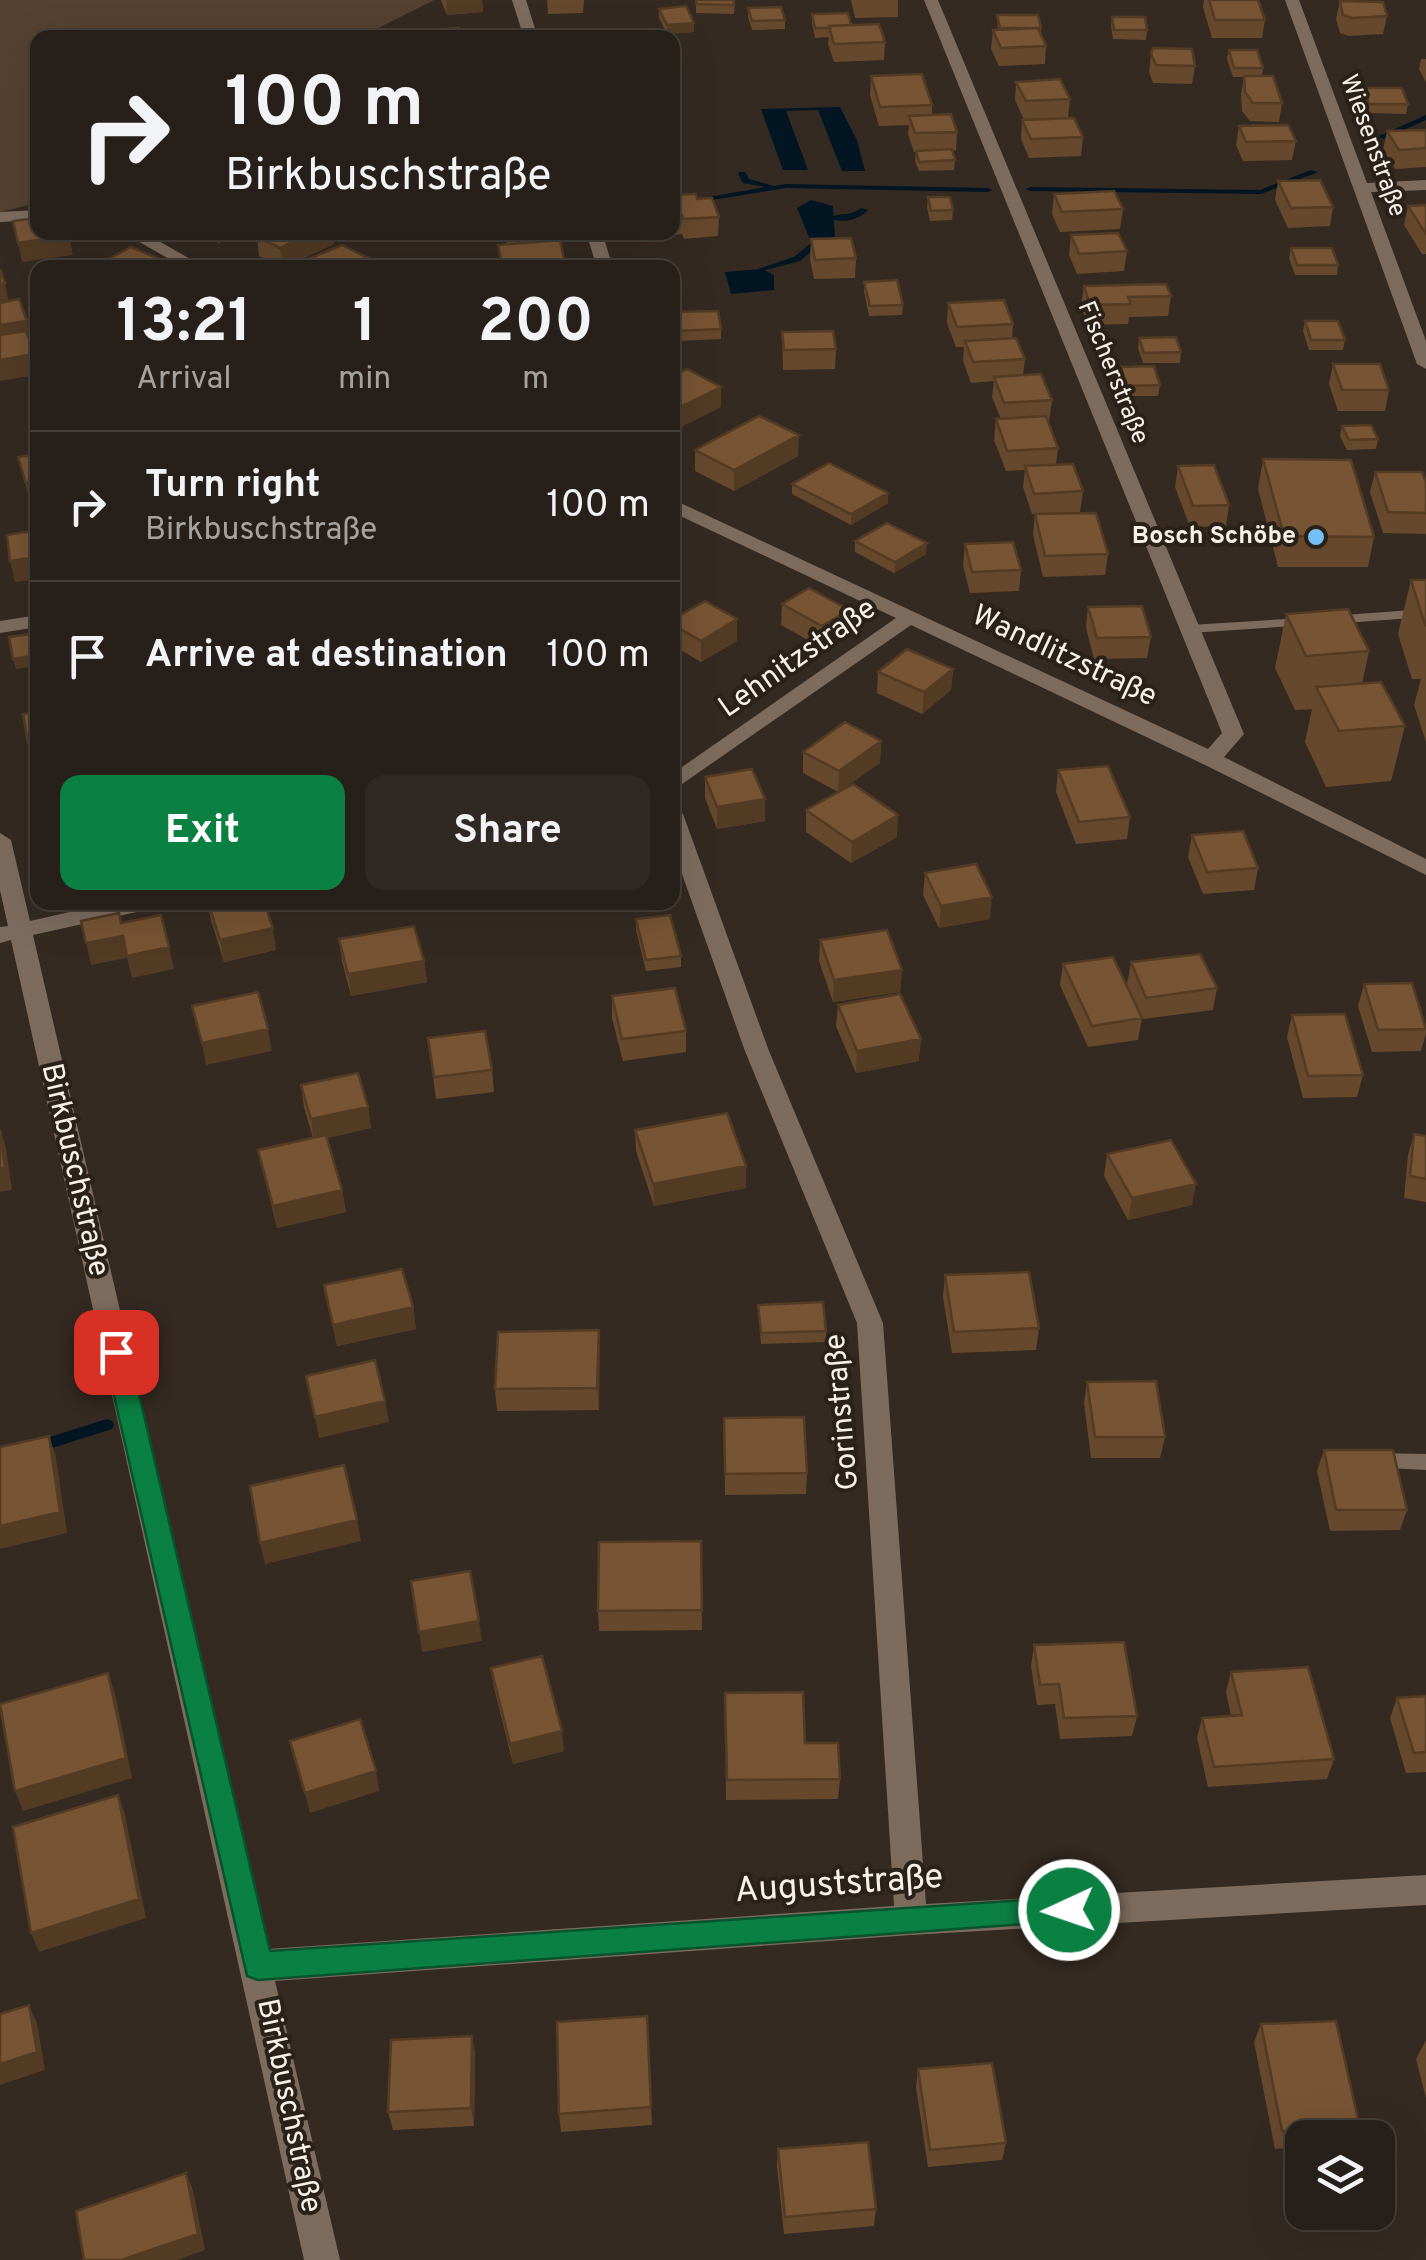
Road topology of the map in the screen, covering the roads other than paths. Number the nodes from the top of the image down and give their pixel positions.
1 (519, 0) edge
2 (931, 0) edge
3 (1292, 0) edge
4 (528, 30) edge
5 (1426, 185) edge
6 (1360, 188) junction
7 (30, 215) edge
8 (0, 217) edge
9 (145, 240) edge
10 (183, 260) edge
11 (1426, 364) edge
12 (680, 510) edge
13 (1426, 613) edge
14 (910, 617) junction
15 (30, 622) edge
16 (0, 627) edge
17 (1190, 628) junction
18 (1211, 759) junction
19 (680, 778) edge
20 (680, 836) edge
21 (0, 840) edge
22 (1426, 868) edge
23 (114, 910) edge
24 (10, 933) edge
25 (1348, 1460) edge
26 (1426, 1462) edge
27 (1426, 1890) edge
28 (911, 1920) junction
29 (258, 1966) junction
30 (322, 2260) edge

1 - 4 street
2 - 17 street, Fischerstraße
3 - 6 street, Wiesenstraße
5 - 6 street
6 - 11 street, Wiesenstraße
7 - 8 street
9 - 10 street
12 - 14 street, Wandlitzstraße
13 - 17 lane
14 - 18 street, Wandlitzstraße
14 - 19 street, Lehnitzstraße
15 - 16 street
17 - 18 street, Fischerstraße
18 - 22 street, Wandlitzstraße
20 - 28 street, Gorinstraße
21 - 24 street, Birkbuschstraße
23 - 24 street
24 - 29 street, Birkbuschstraße
25 - 26 lane
27 - 28 street, Auguststraße
28 - 29 street, Auguststraße
29 - 30 street, Birkbuschstraße

